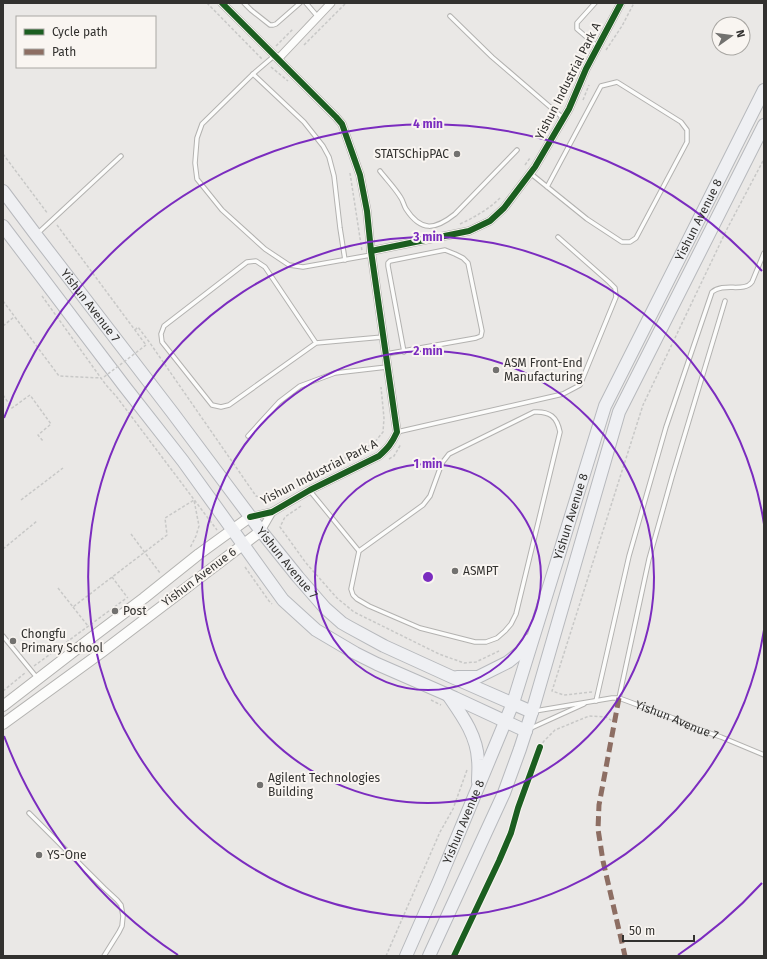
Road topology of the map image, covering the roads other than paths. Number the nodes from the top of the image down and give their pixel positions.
1 (222, 3) edge
2 (244, 3) edge
3 (300, 3) edge
4 (306, 3) edge
5 (331, 3) edge
6 (595, 3) edge
7 (621, 3) edge
8 (450, 16) dead end
9 (318, 17) junction
10 (598, 47) junction
11 (276, 58) junction
12 (253, 74) junction
13 (764, 90) edge
14 (563, 118) junction
15 (764, 125) edge
16 (517, 150) dead end
17 (121, 156) dead end
18 (380, 171) dead end
19 (530, 173) junction
20 (547, 186) junction
21 (3, 191) edge
22 (3, 226) edge
23 (36, 235) junction
24 (558, 237) dead end
25 (371, 253) junction
26 (764, 253) edge
27 (345, 260) junction
28 (725, 301) dead end
29 (383, 337) junction
30 (316, 342) junction
31 (404, 352) junction
32 (386, 354) junction
33 (388, 367) junction
34 (397, 432) junction
35 (248, 436) dead end
36 (199, 448) junction
37 (183, 461) junction
38 (310, 490) junction
39 (272, 512) junction
40 (250, 517) junction
41 (232, 530) junction
42 (261, 531) junction
43 (242, 544) junction
44 (360, 551) junction
45 (3, 636) edge
46 (534, 636) junction
47 (452, 677) junction
48 (38, 679) junction
49 (619, 698) junction
50 (446, 701) junction
51 (596, 701) junction
52 (588, 702) junction
53 (513, 704) junction
54 (3, 706) edge
55 (532, 712) junction
56 (506, 721) junction
57 (3, 724) edge
58 (526, 730) junction
59 (764, 755) edge
60 (478, 788) junction
61 (30, 813) dead end
62 (104, 956) edge
63 (406, 956) edge
64 (429, 956) edge

1 - 11 street
2 - 3 lane
4 - 9 lane
5 - 9 street
6 - 10 lane
7 - 10 street, Yishun Industrial Park A
8 - 14 lane
9 - 11 street
10 - 14 street, Yishun Industrial Park A
11 - 12 lane
11 - 25 street
12 - 27 lane
12 - 27 lane
13 - 46 main road, Yishun Avenue 8
14 - 19 street, Yishun Industrial Park A
15 - 55 main road, Yishun Avenue 8
16 - 18 lane
17 - 23 lane
19 - 20 lane
19 - 25 street, Yishun Industrial Park A
20 - 20 lane
21 - 23 main road, Yishun Avenue 7
22 - 37 main road, Yishun Avenue 7
23 - 36 main road, Yishun Avenue 7
24 - 34 lane
25 - 27 lane
25 - 29 street
26 - 51 lane
28 - 49 lane
29 - 30 lane
29 - 32 street
30 - 30 lane
31 - 31 lane
31 - 32 lane
32 - 33 street
33 - 34 street
33 - 35 lane
34 - 38 street, Yishun Industrial Park A
36 - 37 main road
36 - 40 main road, Yishun Avenue 7
37 - 41 main road, Yishun Avenue 7
38 - 39 street, Yishun Industrial Park A
38 - 44 lane
39 - 40 street, Yishun Industrial Park A
39 - 42 street, Yishun Industrial Park A
40 - 41 main road, Yishun Avenue 6
40 - 42 main road, Yishun Avenue 7
41 - 43 main road, Yishun Avenue 7
41 - 48 main road, Yishun Avenue 6
42 - 43 main road, Yishun Avenue 6
42 - 47 main road, Yishun Avenue 7
43 - 50 main road, Yishun Avenue 7
43 - 57 main road, Yishun Avenue 6
44 - 44 lane
45 - 48 lane
46 - 47 main road
46 - 53 main road, Yishun Avenue 8
47 - 53 main road, Yishun Avenue 7
48 - 54 main road, Yishun Avenue 6
49 - 51 lane, Yishun Avenue 7
49 - 59 lane, Yishun Avenue 7
50 - 56 main road, Yishun Avenue 7
50 - 60 main road
51 - 52 lane, Yishun Avenue 7
52 - 55 lane, Yishun Avenue 7
52 - 58 lane, Yishun Avenue 7
53 - 55 main road, Yishun Avenue 7
53 - 56 main road, Yishun Avenue 8
55 - 58 main road, Yishun Avenue 8
56 - 58 main road, Yishun Avenue 7
56 - 60 main road, Yishun Avenue 8
58 - 64 main road, Yishun Avenue 8
60 - 63 main road, Yishun Avenue 8
61 - 62 lane

